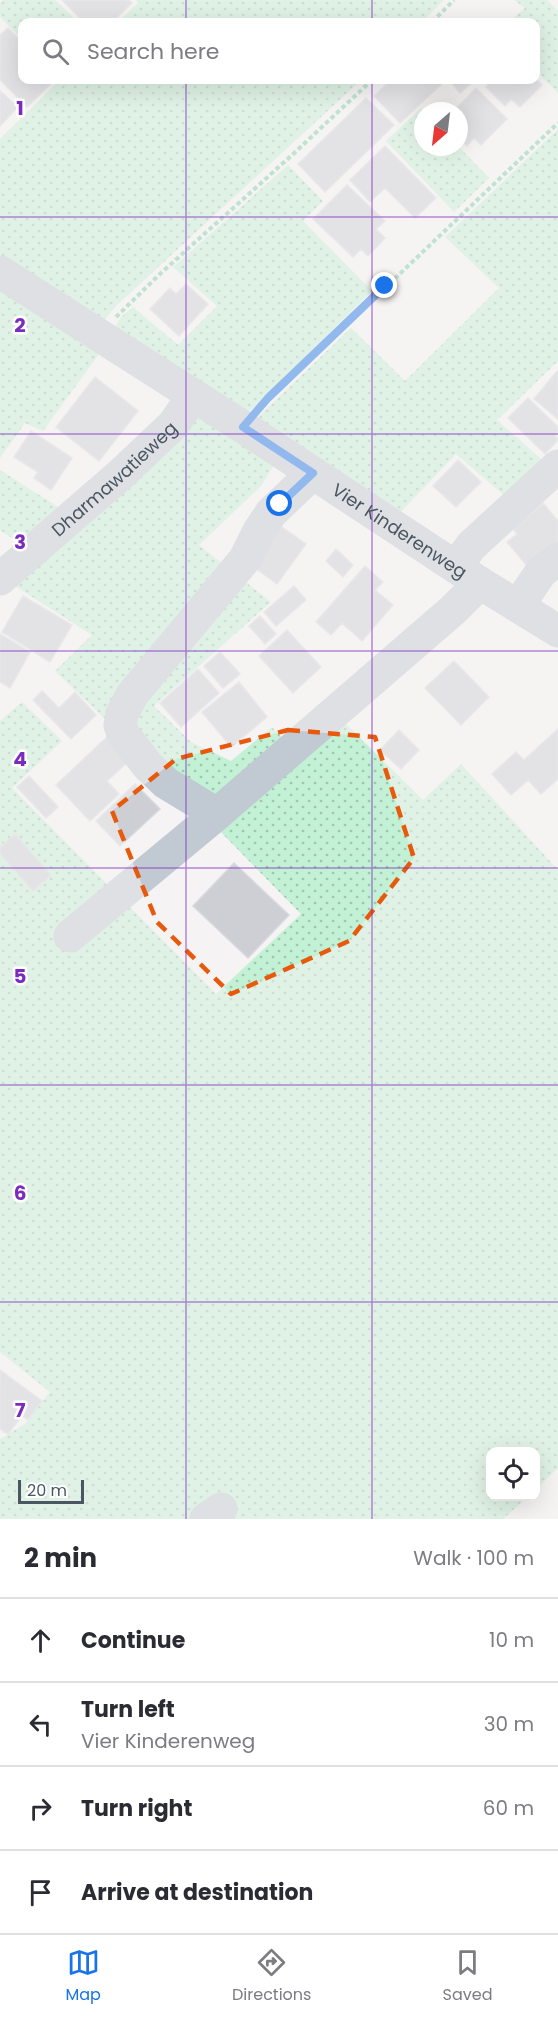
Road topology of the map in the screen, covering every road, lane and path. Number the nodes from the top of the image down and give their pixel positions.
1 (454, 0) edge
2 (436, 18) edge
3 (368, 84) edge
4 (558, 123) edge
5 (0, 272) edge
6 (101, 336) junction
7 (194, 396) junction
8 (243, 427) junction
9 (558, 466) edge
10 (313, 473) junction
11 (558, 559) edge
12 (468, 575) junction
13 (0, 579) edge
14 (518, 606) junction
15 (558, 631) edge
16 (217, 814) junction
17 (70, 936) dead end

1 - 2 path
3 - 6 path
4 - 8 path
5 - 6 street, Vier Kinderenweg
6 - 7 street, Vier Kinderenweg
7 - 8 street, Vier Kinderenweg
7 - 13 street, Dharmawatieweg
8 - 10 street, Vier Kinderenweg
9 - 12 street
10 - 12 street, Vier Kinderenweg
10 - 16 street
11 - 14 street
12 - 14 street, Vier Kinderenweg
12 - 16 street
14 - 15 street, Vier Kinderenweg
16 - 17 street

